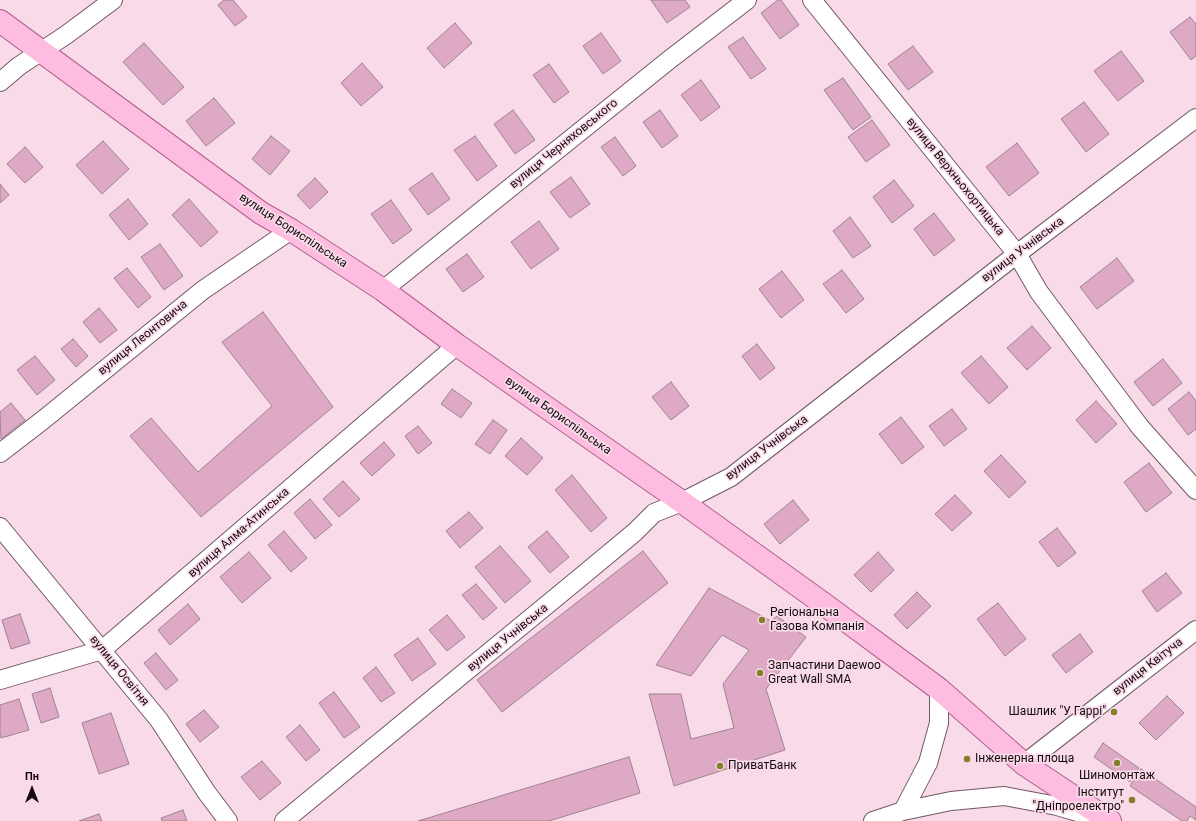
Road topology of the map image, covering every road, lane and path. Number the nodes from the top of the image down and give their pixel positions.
1 (113, 0) edge
2 (747, 0) edge
3 (812, 0) edge
4 (0, 21) edge
5 (41, 51) junction
6 (0, 82) edge
7 (1196, 118) edge
8 (291, 230) junction
9 (1017, 254) junction
10 (382, 290) junction
11 (457, 345) junction
12 (0, 453) edge
13 (1196, 490) edge
14 (682, 502) junction
15 (0, 528) edge
16 (1196, 630) edge
17 (102, 650) junction
18 (0, 680) edge
19 (939, 689) junction
20 (1024, 764) junction
21 (903, 811) junction
22 (228, 821) edge
23 (284, 821) edge
24 (873, 821) edge
25 (1109, 821) edge

1 - 5 street
2 - 10 street, вулиця Черняховського
3 - 9 street, вулиця Верхньохортицька
4 - 5 main road, вулиця Бориспільська
5 - 6 street
5 - 8 main road, вулиця Бориспільська
7 - 9 street, вулиця Учнівська
8 - 10 main road, вулиця Бориспільська
8 - 12 street, вулиця Леонтовича
9 - 13 street, вулиця Верхньохортицька
9 - 14 street, вулиця Учнівська
10 - 11 main road, вулиця Бориспільська
11 - 14 main road, вулиця Бориспільська
11 - 17 street, вулиця Алма-Атинська
14 - 19 main road, вулиця Бориспільська
14 - 23 street, вулиця Учнівська
15 - 17 street, вулиця Освітня
16 - 20 street, вулиця Квітуча
17 - 18 street, вулиця Алма-Атинська
17 - 22 street, вулиця Освітня
19 - 20 main road, вулиця Бориспільська
19 - 21 street
20 - 25 main road, вулиця Бориспільська
21 - 24 street
21 - 25 street

